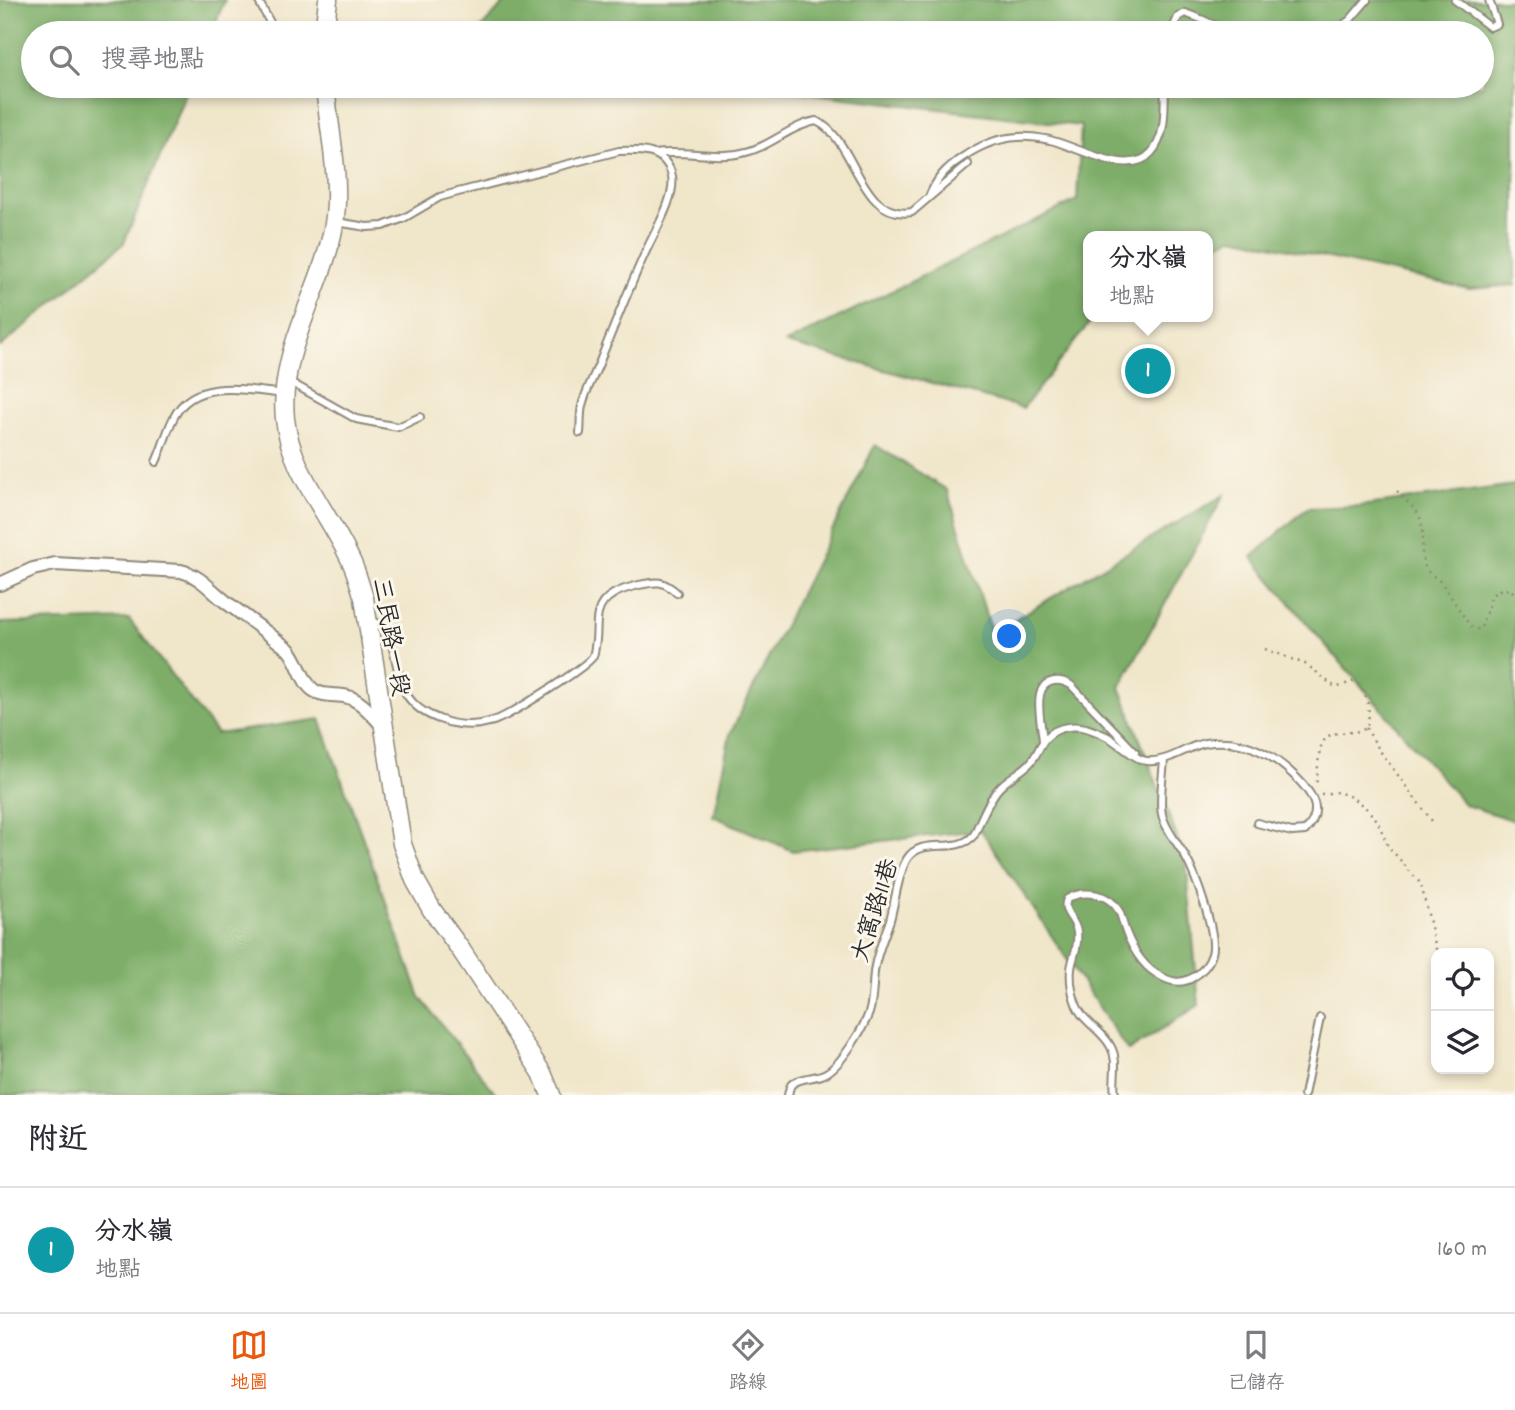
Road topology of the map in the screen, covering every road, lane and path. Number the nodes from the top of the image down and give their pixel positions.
1 (258, 0) edge
2 (328, 0) edge
3 (1367, 0) edge
4 (1455, 0) edge
5 (1489, 0) edge
6 (269, 21) edge
7 (325, 21) edge
8 (1176, 21) edge
9 (1205, 21) edge
10 (1348, 21) edge
11 (1482, 21) edge
12 (1494, 25) edge
13 (326, 98) edge
14 (1164, 98) edge
15 (655, 154) junction
16 (968, 164) dead end
17 (928, 199) junction
18 (334, 222) junction
19 (285, 387) junction
20 (420, 417) dead end
21 (580, 433) dead end
22 (156, 462) dead end
23 (1397, 491) dead end
24 (0, 584) edge
25 (677, 593) dead end
26 (1515, 594) edge
27 (367, 617) junction
28 (1265, 649) dead end
29 (383, 726) junction
30 (1366, 729) junction
31 (1043, 741) junction
32 (1164, 760) junction
33 (1143, 761) junction
34 (1312, 798) junction
35 (1257, 823) dead end
36 (1434, 825) dead end
37 (1436, 948) edge
38 (1320, 1018) dead end
39 (551, 1095) edge
40 (788, 1095) edge
41 (1115, 1095) edge
42 (1304, 1095) edge

1 - 6 lane
2 - 7 main road
3 - 10 lane
4 - 11 lane
5 - 12 lane
8 - 9 lane
13 - 18 main road, 三民路一段
14 - 17 lane
15 - 17 lane
15 - 18 lane
15 - 21 lane
16 - 17 lane
18 - 19 main road, 三民路一段
19 - 20 lane
19 - 22 lane
19 - 27 main road, 三民路一段
23 - 26 path
24 - 29 street
25 - 27 lane
27 - 29 main road, 三民路一段
28 - 30 path
29 - 39 main road, 三民路一段
30 - 34 path
30 - 36 path
31 - 33 lane
31 - 33 lane
31 - 40 lane, 大窩路11巷
32 - 33 lane
32 - 34 lane
32 - 41 lane
34 - 35 lane
34 - 37 path
38 - 42 lane

